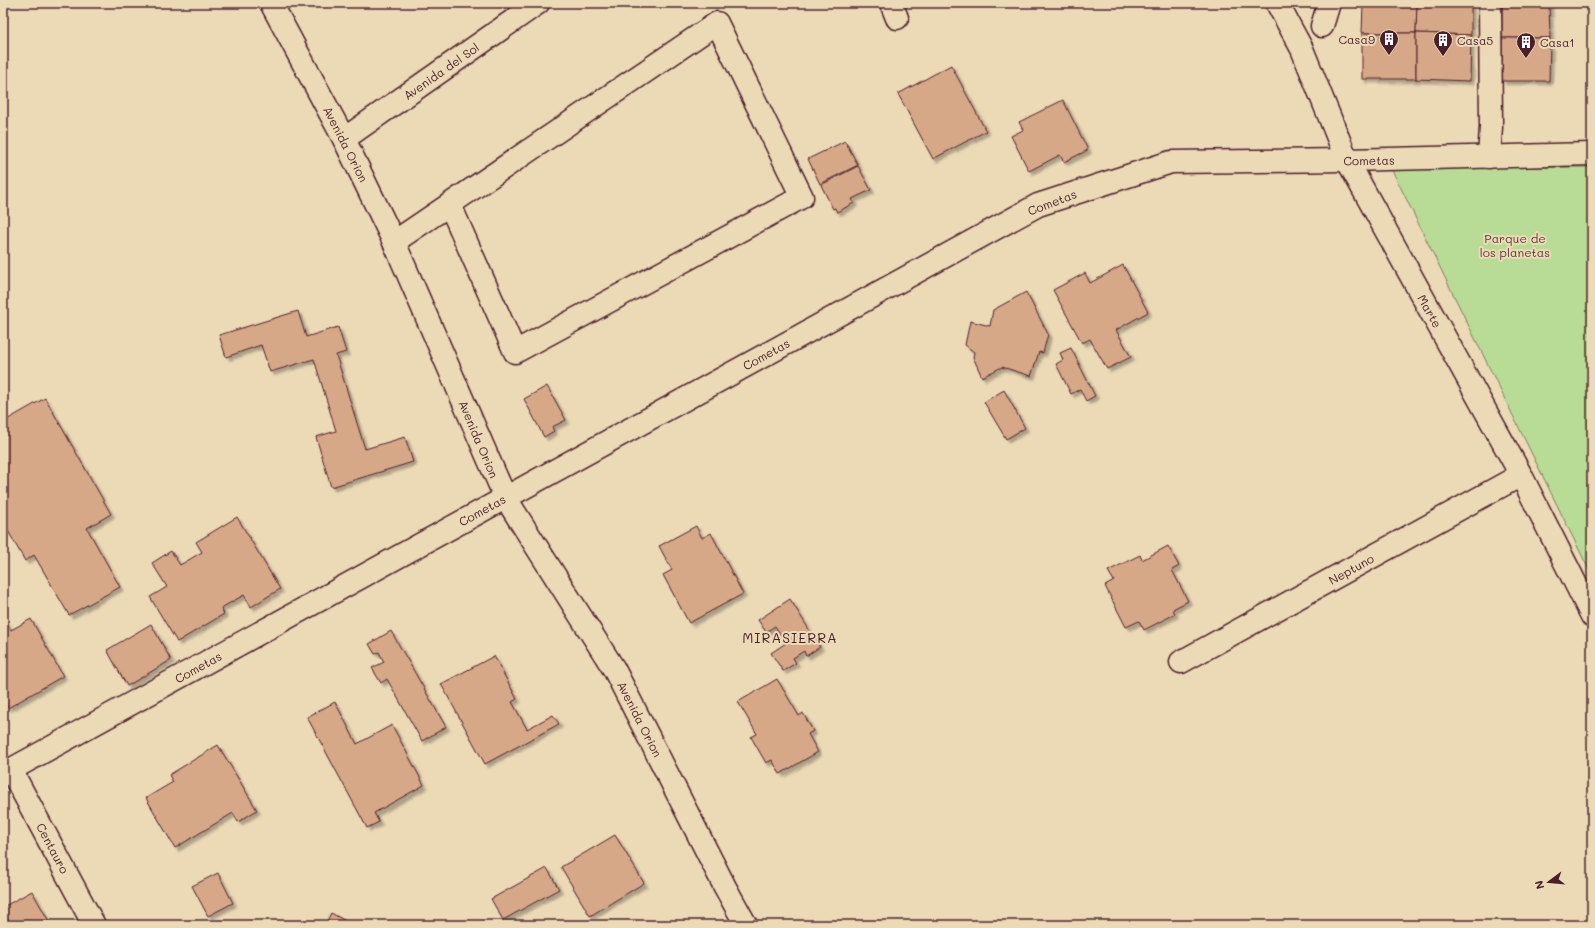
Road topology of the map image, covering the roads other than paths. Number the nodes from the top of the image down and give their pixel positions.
1 (271, 3) edge
2 (538, 3) edge
3 (1277, 3) edge
4 (1329, 3) edge
5 (1490, 3) edge
6 (1322, 26) dead end
7 (344, 139) junction
8 (1592, 154) edge
9 (1489, 157) junction
10 (1347, 160) junction
11 (450, 205) junction
12 (394, 242) junction
13 (1521, 475) junction
14 (505, 497) junction
15 (1592, 616) edge
16 (1181, 662) dead end
17 (7, 772) edge
18 (94, 925) edge
19 (746, 925) edge

1 - 7 street, Avenida Orion
2 - 7 street, Avenida del Sol
3 - 10 street, Marte
4 - 6 street
5 - 9 street
7 - 12 street, Avenida Orion
8 - 9 street, Cometas
9 - 10 street, Cometas
10 - 13 street, Marte
10 - 14 street, Cometas
11 - 11 street
11 - 12 street
12 - 14 street, Avenida Orion
13 - 15 street, Marte
13 - 16 street, Neptuno
14 - 17 street, Cometas
14 - 19 street, Avenida Orion
17 - 18 street, Centauro

